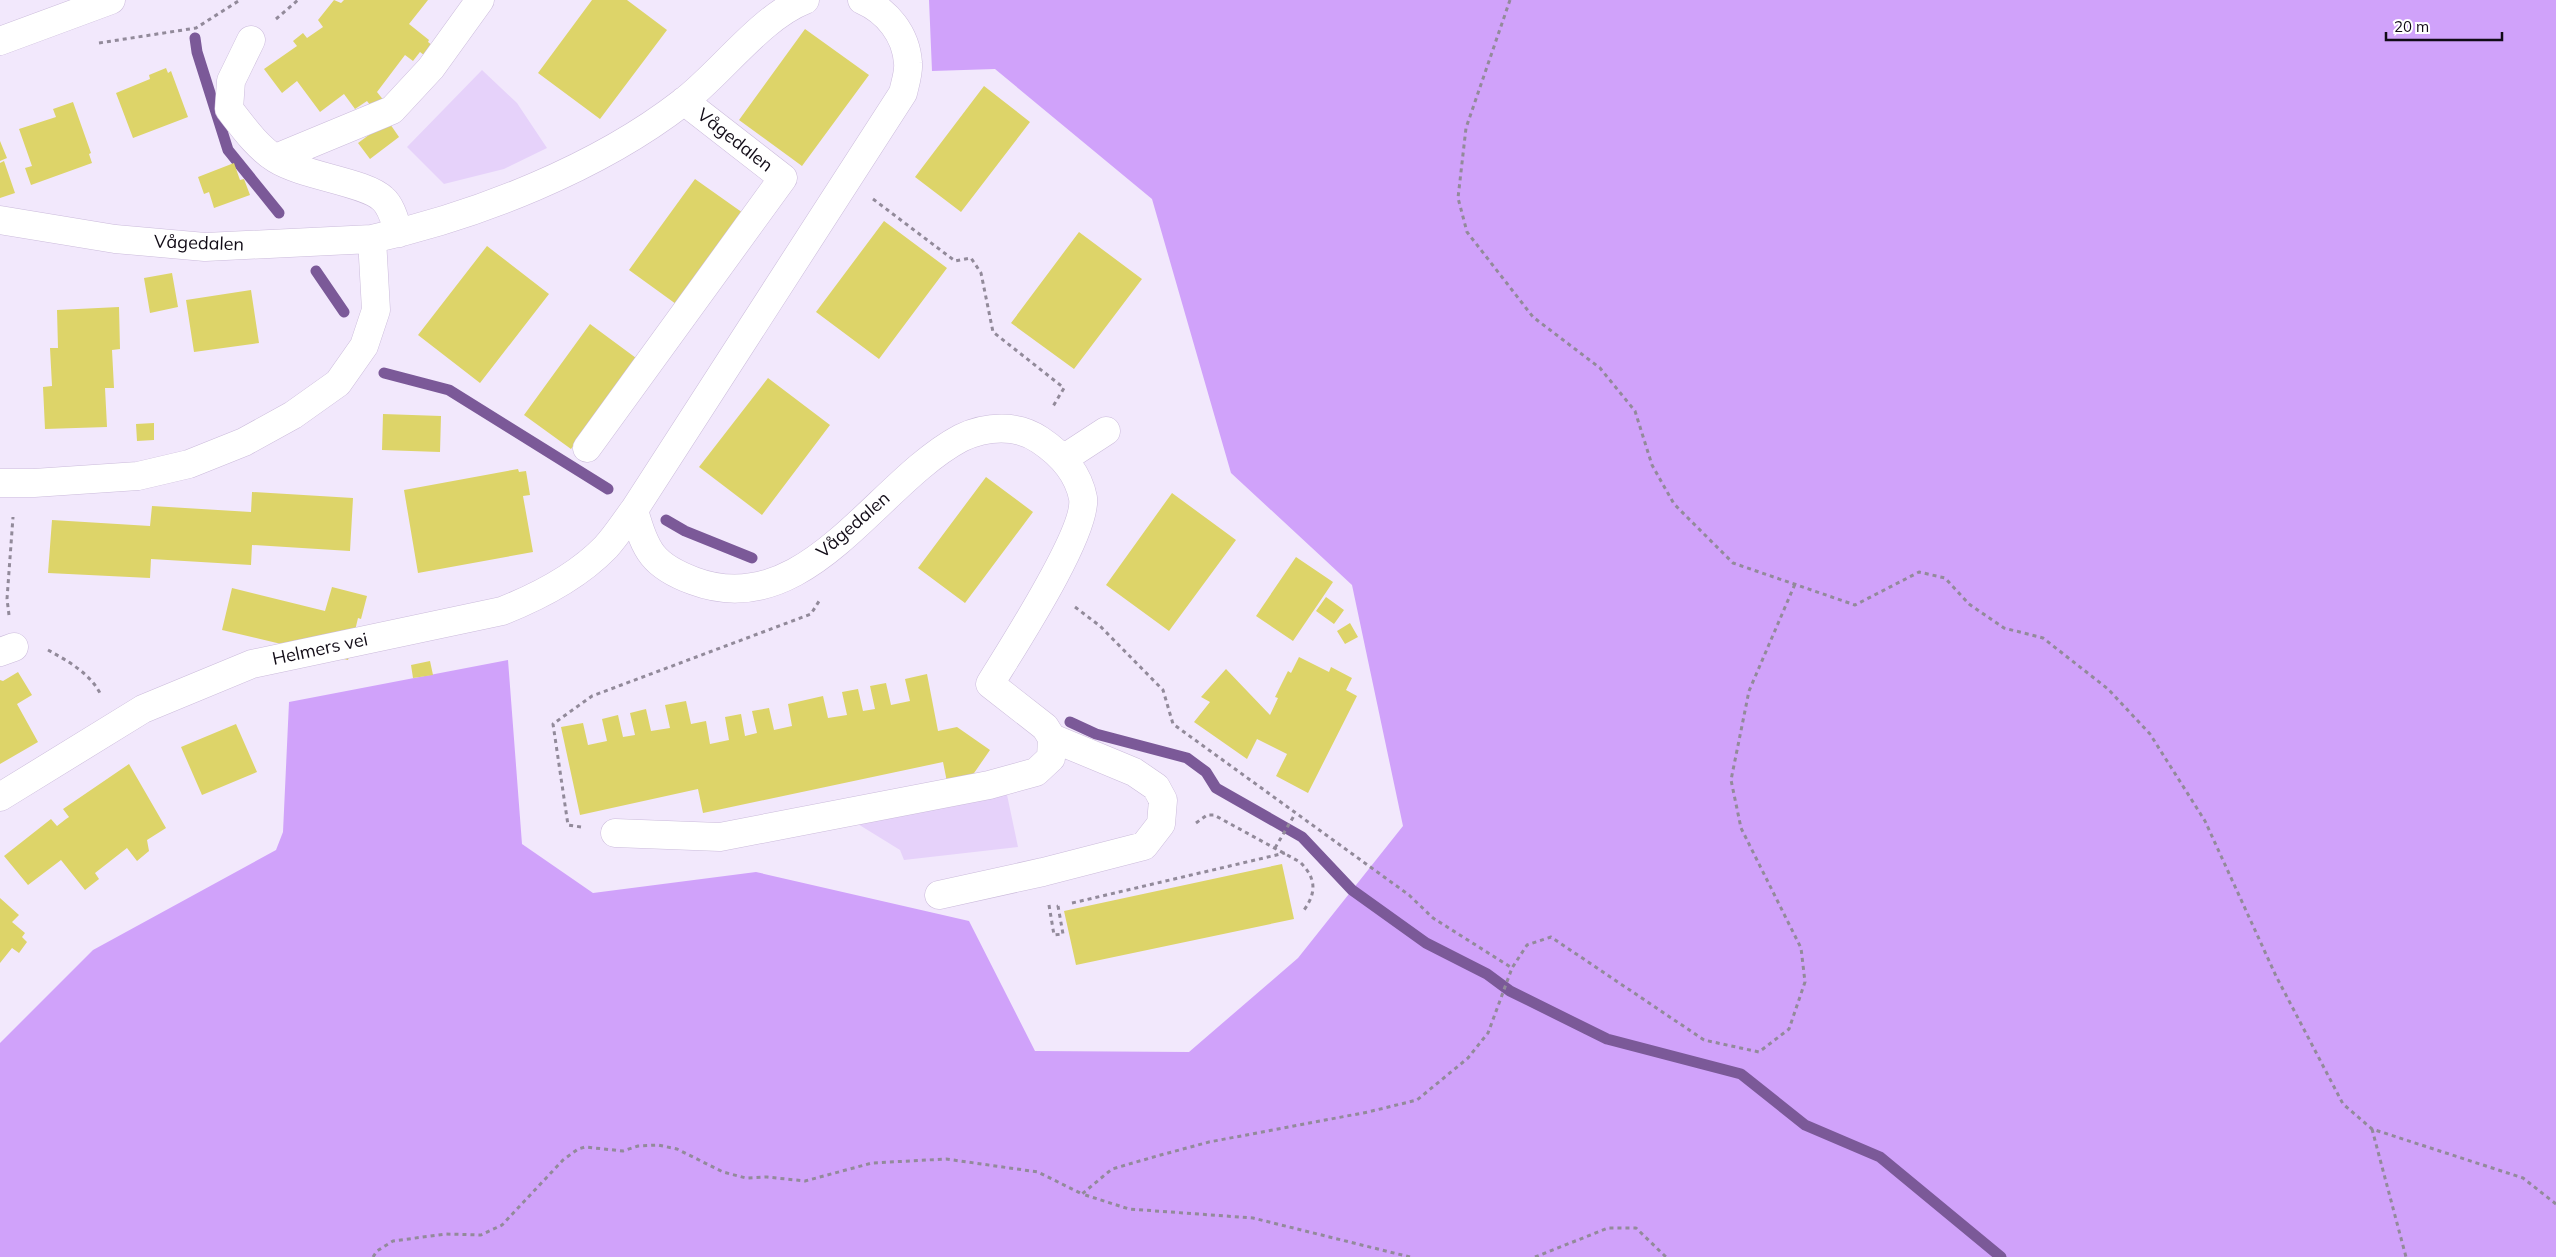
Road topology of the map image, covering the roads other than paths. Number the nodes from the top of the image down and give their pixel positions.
1 (111, 0) edge
2 (480, 0) edge
3 (805, 0) edge
4 (862, 0) edge
5 (251, 40) dead end
6 (0, 41) edge
7 (684, 101) junction
8 (276, 158) junction
9 (0, 220) edge
10 (399, 234) junction
11 (372, 239) junction
12 (1106, 431) dead end
13 (587, 448) dead end
14 (1063, 459) junction
15 (0, 483) edge
16 (634, 510) junction
17 (1049, 733) junction
18 (0, 797) edge
19 (615, 833) road end
20 (938, 895) dead end

1 - 6 street
2 - 8 street
3 - 7 street, Vågedalen
4 - 16 street
5 - 8 street
7 - 10 street, Vågedalen
7 - 13 street, Vågedalen
8 - 10 street
9 - 11 street, Vågedalen
10 - 11 street, Vågedalen
11 - 15 street
12 - 14 street
14 - 16 street, Vågedalen
14 - 17 street, Vågedalen
16 - 18 street, Helmers vei
17 - 19 street
17 - 20 street, Vågedalen

